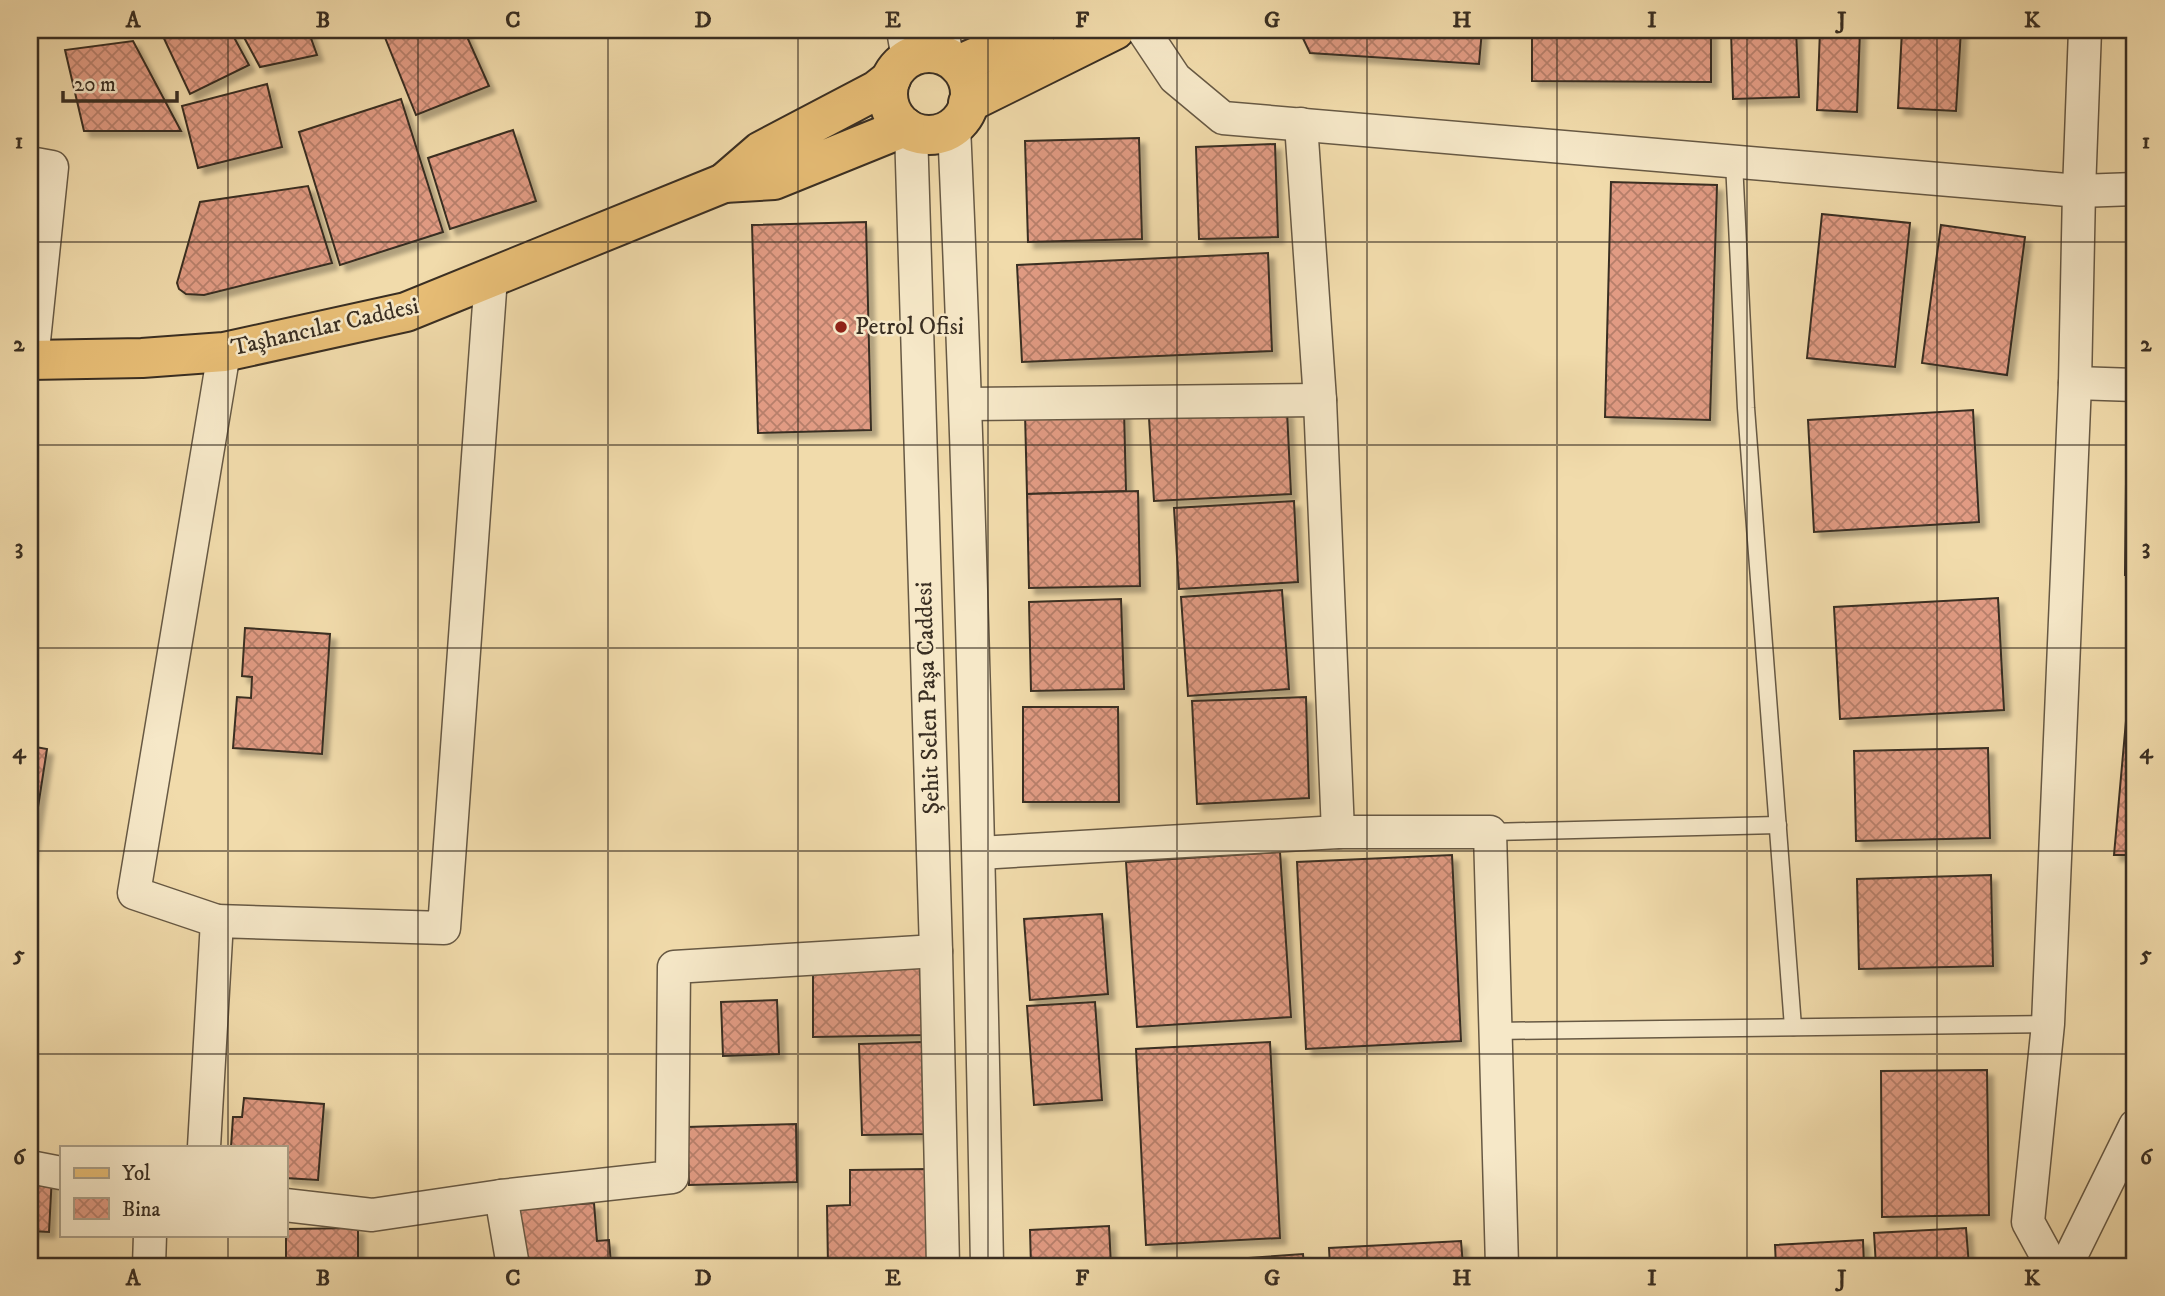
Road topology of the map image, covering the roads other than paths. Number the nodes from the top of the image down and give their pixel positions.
1 (1037, 30) edge
2 (1115, 30) edge
3 (1143, 30) edge
4 (2085, 30) edge
5 (949, 51) edge
6 (901, 56) edge
7 (961, 114) junction
8 (1301, 124) junction
9 (908, 129) junction
10 (1734, 162) junction
11 (30, 163) edge
12 (724, 183) junction
13 (2135, 189) edge
14 (2079, 191) junction
15 (491, 277) junction
16 (224, 352) junction
17 (31, 360) edge
18 (2076, 383) junction
19 (2135, 386) edge
20 (1320, 400) junction
21 (967, 404) junction
22 (1778, 825) junction
23 (1338, 832) junction
24 (1490, 832) junction
25 (979, 853) junction
26 (217, 921) junction
27 (936, 951) junction
28 (2048, 1024) junction
29 (1793, 1027) junction
30 (1496, 1031) junction
31 (2135, 1126) edge
32 (204, 1146) edge
33 (30, 1167) edge
34 (60, 1173) edge
35 (501, 1196) junction
36 (287, 1205) edge
37 (150, 1236) edge
38 (149, 1266) edge
39 (513, 1266) edge
40 (943, 1266) edge
41 (987, 1266) edge
42 (1502, 1266) edge
43 (2052, 1266) edge
44 (2066, 1266) edge

1 - 5 main road
2 - 7 main road
3 - 8 street
4 - 14 street
5 - 6 main road
5 - 7 main road
6 - 9 main road
6 - 12 main road
7 - 9 main road
7 - 21 street
8 - 10 street
8 - 20 street
9 - 12 main road
9 - 27 street, Şehit Selen Paşa Caddesi
10 - 14 street
10 - 22 lane
11 - 17 street
12 - 15 main road, Taşhancılar Caddesi
13 - 14 street
14 - 18 street
15 - 16 main road, Taşhancılar Caddesi
15 - 26 street
16 - 17 main road, Taşhancılar Caddesi
16 - 26 street
18 - 19 street
18 - 28 street
20 - 21 street
20 - 23 street
21 - 25 street
22 - 24 lane
22 - 29 lane
23 - 24 street
23 - 25 street
24 - 30 street
25 - 41 street
26 - 32 street
27 - 35 street
27 - 40 street, Şehit Selen Paşa Caddesi
28 - 29 lane
28 - 43 street
29 - 30 lane
30 - 42 street
31 - 44 street
33 - 34 street
35 - 36 street
35 - 39 street
37 - 38 street

